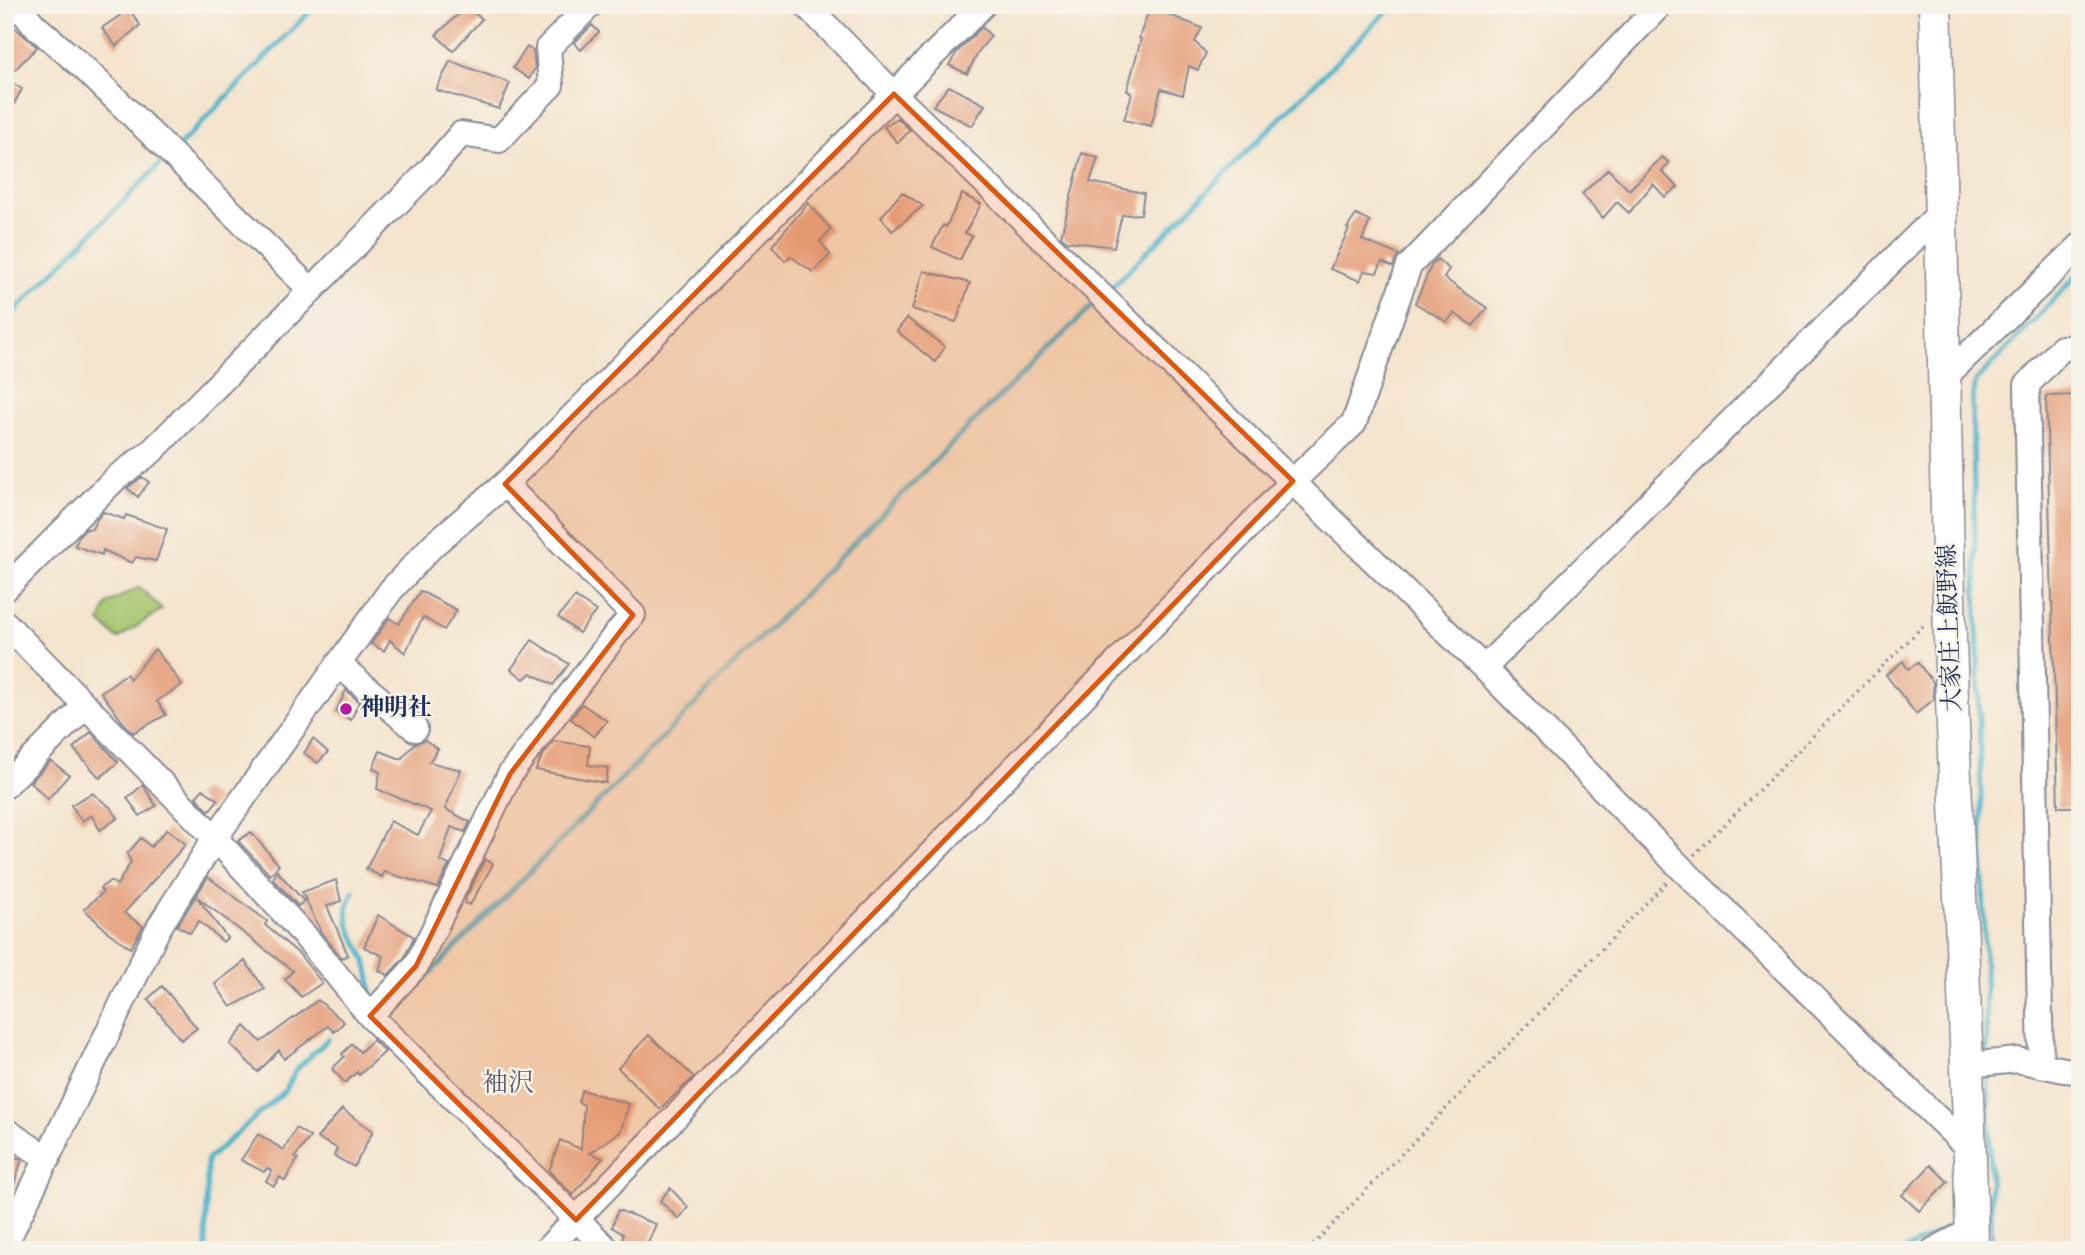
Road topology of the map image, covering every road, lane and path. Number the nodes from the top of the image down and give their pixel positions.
1 (18, 5) edge
2 (590, 5) edge
3 (806, 5) edge
4 (983, 5) edge
5 (1660, 5) edge
6 (1935, 5) edge
7 (894, 94) junction
8 (1940, 213) junction
9 (2079, 248) edge
10 (311, 290) junction
11 (2080, 328) edge
12 (2071, 348) edge
13 (1946, 376) junction
14 (1293, 481) junction
15 (505, 484) junction
16 (5, 589) edge
17 (1949, 601) junction
18 (5, 623) edge
19 (338, 664) junction
20 (1484, 668) junction
21 (85, 706) junction
22 (415, 729) dead end
23 (5, 786) edge
24 (215, 838) junction
25 (1681, 868) junction
26 (370, 1016) junction
27 (1968, 1065) junction
28 (2041, 1065) junction
29 (2080, 1071) edge
30 (5, 1130) edge
31 (1969, 1149) junction
32 (48, 1159) junction
33 (576, 1220) junction
34 (1972, 1240) edge
35 (5, 1245) edge
36 (546, 1250) edge
37 (608, 1250) edge
38 (1308, 1250) edge
39 (1934, 1250) edge

1 - 10 street
2 - 10 street
3 - 7 street
4 - 7 street
5 - 14 street
6 - 8 main road, 大家庄上飯野線
7 - 14 street
7 - 15 street
8 - 13 main road, 大家庄上飯野線
8 - 20 street
9 - 13 street
10 - 16 street
11 - 12 street
12 - 28 street
13 - 17 main road, 大家庄上飯野線
14 - 20 street
14 - 33 street
15 - 19 street
15 - 26 street
17 - 25 path
17 - 27 main road, 大家庄上飯野線
18 - 21 street
19 - 22 street
19 - 24 street
20 - 25 street
21 - 23 street
21 - 24 street
24 - 26 street
24 - 32 street
25 - 31 street
25 - 38 path
26 - 33 street
27 - 28 street
27 - 31 main road, 大家庄上飯野線
28 - 29 street
30 - 32 street
31 - 34 main road, 大家庄上飯野線
32 - 35 street
33 - 36 street
33 - 37 street
34 - 39 street

